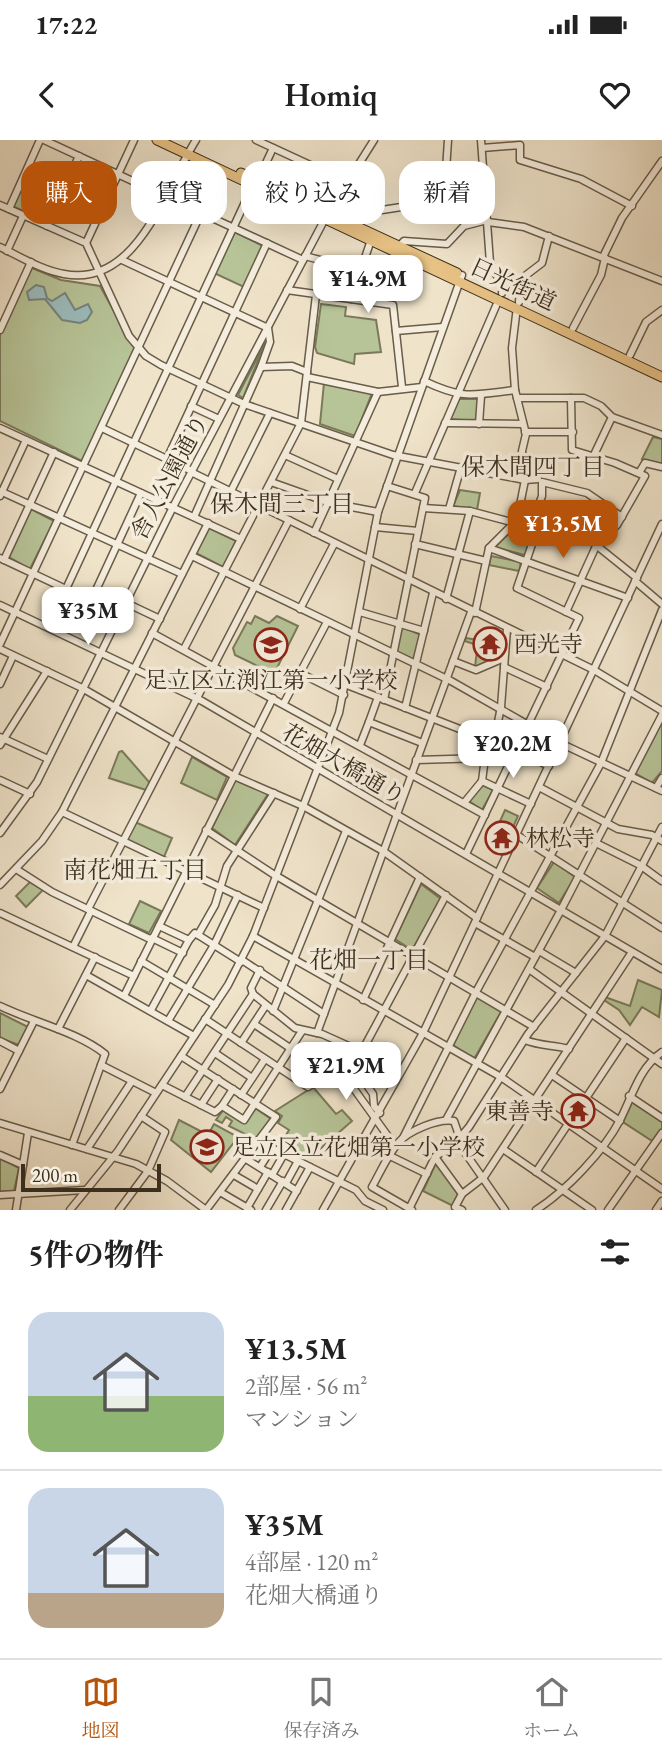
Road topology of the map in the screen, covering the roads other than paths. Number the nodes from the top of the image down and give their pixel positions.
1 (42, 140) edge
2 (134, 140) edge
3 (157, 140) edge
4 (170, 140) edge
5 (196, 140) edge
6 (256, 140) edge
7 (374, 140) edge
8 (448, 140) edge
9 (59, 143) edge
10 (481, 144) edge
11 (273, 148) junction
12 (188, 151) junction
13 (79, 156) junction
14 (183, 161) edge
15 (266, 161) edge
16 (301, 161) edge
17 (360, 161) edge
18 (447, 161) edge
19 (662, 161) edge
20 (118, 174) junction
21 (241, 176) edge
22 (131, 180) edge
23 (0, 205) edge
24 (632, 206) junction
25 (9, 209) junction
26 (241, 212) edge
27 (21, 215) edge
28 (21, 219) edge
29 (495, 222) edge
30 (42, 224) edge
31 (149, 224) edge
32 (196, 224) edge
33 (224, 224) edge
34 (322, 224) edge
35 (341, 224) edge
36 (353, 224) edge
37 (473, 224) edge
38 (487, 224) edge
39 (47, 226) junction
40 (233, 228) junction
41 (549, 236) junction
42 (371, 240) junction
43 (86, 243) junction
44 (267, 243) junction
45 (400, 245) junction
46 (4, 249) edge
47 (604, 257) junction
48 (304, 258) junction
49 (122, 260) junction
50 (31, 262) junction
51 (361, 271) junction
52 (100, 272) junction
53 (460, 278) junction
54 (662, 281) edge
55 (170, 282) junction
56 (287, 290) junction
57 (316, 295) junction
58 (500, 296) junction
59 (201, 297) junction
60 (351, 299) junction
61 (518, 304) junction
62 (662, 310) edge
63 (234, 312) junction
64 (443, 327) junction
65 (268, 328) junction
66 (573, 328) junction
67 (0, 330) edge
68 (396, 331) junction
69 (138, 348) junction
70 (630, 355) junction
71 (261, 367) junction
72 (168, 369) junction
73 (662, 371) edge
74 (307, 374) junction
75 (662, 377) edge
76 (201, 384) junction
77 (423, 384) junction
78 (402, 387) junction
79 (378, 392) junction
80 (516, 394) junction
81 (457, 396) junction
82 (481, 396) junction
83 (230, 398) junction
84 (571, 398) junction
85 (244, 404) junction
86 (191, 407) junction
87 (270, 413) junction
88 (612, 417) junction
89 (219, 419) junction
90 (301, 423) junction
91 (445, 423) junction
92 (479, 424) junction
93 (0, 428) edge
94 (102, 428) junction
95 (524, 428) junction
96 (573, 432) junction
97 (662, 435) edge
98 (26, 440) junction
99 (356, 442) junction
100 (134, 444) junction
101 (54, 452) junction
102 (285, 455) junction
103 (398, 455) junction
104 (593, 457) junction
105 (167, 459) junction
106 (428, 461) junction
107 (83, 466) junction
108 (461, 467) junction
109 (662, 467) edge
110 (191, 472) junction
111 (639, 473) junction
112 (338, 479) junction
113 (538, 479) dead end
114 (525, 480) junction
115 (116, 481) junction
116 (209, 482) junction
117 (271, 482) junction
118 (387, 486) junction
119 (230, 491) junction
120 (1, 493) edge
121 (141, 493) junction
122 (415, 494) junction
123 (328, 502) junction
124 (259, 504) junction
125 (30, 505) junction
126 (173, 507) junction
127 (423, 508) junction
128 (449, 509) junction
129 (470, 511) junction
130 (378, 512) junction
131 (519, 513) junction
132 (194, 517) junction
133 (622, 517) junction
134 (59, 518) junction
135 (537, 519) junction
136 (289, 520) junction
137 (208, 523) junction
138 (515, 523) junction
139 (662, 524) edge
140 (375, 527) junction
141 (418, 531) junction
142 (92, 533) junction
143 (314, 533) junction
144 (241, 539) junction
145 (654, 541) junction
146 (662, 543) edge
147 (117, 544) junction
148 (334, 544) junction
149 (415, 544) junction
150 (597, 544) junction
151 (489, 548) junction
152 (192, 556) junction
153 (457, 557) junction
154 (146, 558) junction
155 (2, 559) edge
156 (486, 561) junction
157 (526, 561) junction
158 (368, 562) junction
159 (224, 572) junction
160 (33, 574) junction
161 (182, 575) junction
162 (636, 579) junction
163 (407, 581) junction
164 (581, 581) junction
165 (254, 587) junction
166 (66, 589) junction
167 (433, 593) junction
168 (628, 598) junction
169 (446, 599) junction
170 (91, 601) junction
171 (124, 603) junction
172 (662, 604) edge
173 (0, 605) edge
174 (300, 610) junction
175 (662, 610) edge
176 (15, 612) junction
177 (360, 612) junction
178 (473, 612) junction
179 (566, 612) junction
180 (119, 614) junction
181 (160, 619) junction
182 (327, 622) junction
183 (399, 624) junction
184 (507, 629) junction
185 (424, 631) junction
186 (152, 633) junction
187 (356, 636) junction
188 (0, 647) edge
189 (184, 649) junction
190 (100, 652) junction
191 (393, 654) junction
192 (562, 655) junction
193 (13, 656) junction
194 (505, 658) junction
195 (453, 661) junction
196 (415, 665) junction
197 (214, 666) junction
198 (504, 667) junction
199 (135, 668) junction
200 (594, 670) junction
201 (47, 671) junction
202 (300, 673) junction
203 (446, 679) junction
204 (0, 684) edge
205 (347, 685) junction
206 (547, 687) junction
207 (82, 688) junction
208 (630, 691) junction
209 (344, 695) junction
210 (197, 698) junction
211 (273, 698) junction
212 (381, 699) junction
213 (284, 704) junction
214 (115, 707) junction
215 (405, 708) junction
216 (500, 711) junction
217 (662, 713) edge
218 (432, 718) junction
219 (369, 722) junction
220 (528, 726) junction
221 (333, 730) junction
222 (256, 732) junction
223 (1, 740) edge
224 (174, 741) junction
225 (493, 742) junction
226 (422, 743) junction
227 (559, 743) junction
228 (360, 745) junction
229 (516, 750) junction
230 (488, 757) junction
231 (48, 759) junction
232 (416, 760) junction
233 (601, 763) junction
234 (549, 766) junction
235 (318, 768) junction
236 (412, 774) junction
237 (234, 776) junction
238 (630, 777) junction
239 (662, 778) edge
240 (0, 780) edge
241 (482, 780) junction
242 (539, 787) junction
243 (498, 788) junction
244 (659, 789) edge
245 (274, 793) junction
246 (30, 794) junction
247 (464, 803) junction
248 (531, 804) junction
249 (303, 806) junction
250 (578, 808) junction
251 (62, 812) junction
252 (397, 814) junction
253 (485, 815) junction
254 (607, 823) junction
255 (3, 824) edge
256 (662, 827) edge
257 (206, 830) junction
258 (346, 831) junction
259 (0, 833) edge
260 (517, 835) junction
261 (659, 839) edge
262 (122, 841) junction
263 (596, 843) junction
264 (237, 850) junction
265 (383, 851) junction
266 (466, 854) junction
267 (552, 857) junction
268 (640, 865) junction
269 (16, 869) junction
270 (186, 872) junction
271 (498, 874) junction
272 (579, 874) junction
273 (276, 876) junction
274 (420, 877) junction
275 (662, 881) edge
276 (0, 886) edge
277 (221, 888) junction
278 (532, 893) junction
279 (238, 895) junction
280 (446, 895) junction
281 (318, 900) junction
282 (622, 902) junction
283 (264, 908) junction
284 (89, 910) junction
285 (561, 910) junction
286 (0, 913) edge
287 (476, 920) junction
288 (357, 922) junction
289 (159, 926) junction
290 (662, 927) edge
291 (198, 935) junction
292 (253, 936) junction
293 (606, 936) junction
294 (152, 939) junction
295 (189, 940) junction
296 (505, 941) junction
297 (391, 942) junction
298 (214, 945) junction
299 (73, 947) junction
300 (632, 952) junction
301 (183, 953) junction
302 (537, 954) junction
303 (414, 956) junction
304 (95, 957) junction
305 (294, 960) junction
306 (141, 961) junction
307 (242, 961) junction
308 (529, 969) junction
309 (662, 969) edge
310 (260, 971) junction
311 (576, 973) junction
312 (86, 975) junction
313 (134, 976) junction
314 (450, 977) junction
315 (169, 978) junction
316 (335, 983) junction
317 (283, 986) junction
318 (187, 989) junction
319 (476, 992) junction
320 (562, 992) junction
321 (125, 993) junction
322 (253, 994) junction
323 (363, 1000) junction
324 (215, 1005) junction
325 (266, 1005) junction
326 (0, 1006) edge
327 (151, 1010) junction
328 (506, 1010) junction
329 (273, 1011) junction
330 (384, 1011) junction
331 (324, 1014) junction
332 (592, 1014) junction
333 (205, 1019) junction
334 (168, 1021) junction
335 (33, 1023) junction
336 (254, 1024) junction
337 (534, 1027) junction
338 (58, 1029) junction
339 (302, 1031) junction
340 (318, 1032) junction
341 (423, 1033) junction
342 (228, 1034) junction
343 (194, 1036) junction
344 (626, 1038) junction
345 (525, 1040) junction
346 (2, 1042) edge
347 (242, 1043) junction
348 (448, 1048) junction
349 (291, 1049) junction
350 (569, 1049) junction
351 (19, 1051) junction
352 (662, 1052) edge
353 (0, 1053) edge
354 (215, 1053) junction
355 (181, 1056) junction
356 (357, 1057) junction
357 (654, 1058) junction
358 (265, 1059) junction
359 (477, 1063) junction
360 (662, 1064) edge
361 (101, 1065) junction
362 (279, 1068) junction
363 (339, 1068) junction
364 (204, 1070) junction
365 (329, 1074) junction
366 (552, 1075) junction
367 (500, 1077) junction
368 (253, 1078) junction
369 (218, 1079) junction
370 (132, 1081) junction
371 (162, 1085) junction
372 (0, 1089) edge
373 (233, 1089) junction
374 (156, 1093) junction
375 (242, 1095) junction
376 (629, 1096) junction
377 (185, 1097) junction
378 (586, 1098) junction
379 (534, 1101) junction
380 (255, 1104) junction
381 (201, 1105) junction
382 (222, 1106) junction
383 (380, 1113) junction
384 (141, 1116) junction
385 (662, 1118) edge
386 (446, 1120) junction
387 (620, 1121) junction
388 (375, 1122) junction
389 (0, 1123) edge
390 (568, 1124) junction
391 (28, 1133) junction
392 (662, 1133) edge
393 (403, 1138) junction
394 (459, 1140) junction
395 (260, 1142) junction
396 (72, 1145) junction
397 (396, 1146) junction
398 (600, 1146) junction
399 (272, 1148) junction
400 (87, 1149) junction
401 (503, 1149) junction
402 (284, 1154) junction
403 (0, 1155) edge
404 (390, 1156) junction
405 (113, 1157) junction
406 (435, 1157) junction
407 (246, 1159) junction
408 (298, 1161) junction
409 (23, 1165) junction
410 (260, 1167) junction
411 (310, 1167) junction
412 (148, 1171) junction
413 (636, 1171) junction
414 (536, 1172) junction
415 (270, 1174) junction
416 (426, 1174) junction
417 (233, 1175) junction
418 (483, 1180) junction
419 (284, 1182) junction
420 (340, 1182) junction
421 (258, 1189) junction
422 (662, 1189) edge
423 (85, 1190) junction
424 (564, 1190) junction
425 (297, 1191) junction
426 (220, 1192) junction
427 (18, 1194) junction
428 (461, 1194) junction
429 (0, 1195) edge
430 (365, 1201) junction
431 (662, 1201) edge
432 (249, 1209) edge
433 (411, 1209) edge
434 (16, 1210) edge
435 (70, 1210) edge
436 (119, 1210) edge
437 (206, 1210) edge
438 (266, 1210) edge
439 (286, 1210) edge
440 (323, 1210) edge
441 (359, 1210) edge
442 (383, 1210) edge
443 (462, 1210) edge
444 (505, 1210) edge
445 (536, 1210) edge
446 (592, 1210) edge
447 (608, 1210) edge
448 (656, 1210) edge

1 - 9 street
1 - 25 street
2 - 20 street
3 - 12 highway, 日光街道
4 - 12 highway, 日光街道
5 - 12 street
6 - 11 street
7 - 17 street, 舎人公園通り
8 - 18 street
9 - 13 street
10 - 24 street
11 - 15 street
11 - 16 street
12 - 14 street
12 - 21 highway, 日光街道
13 - 20 street
13 - 39 street
19 - 24 street
20 - 22 street
20 - 43 street
23 - 25 street
24 - 47 street
25 - 27 street
26 - 40 street
28 - 46 street
29 - 41 street
30 - 39 street
31 - 49 street
32 - 55 street
33 - 40 street
34 - 48 street, 舎人公園通り
35 - 42 highway, 日光街道
36 - 45 highway, 日光街道
37 - 45 street
38 - 58 street
39 - 43 street
40 - 44 street
40 - 59 street
41 - 47 street
41 - 61 street
42 - 51 street
42 - 53 highway, 日光街道
43 - 52 street
44 - 48 street
44 - 63 street
45 - 53 highway, 日光街道
46 - 50 street
47 - 54 street
47 - 66 street
48 - 51 street
48 - 56 street, 舎人公園通り
49 - 52 street
49 - 55 street
50 - 52 street
50 - 67 street
51 - 60 street
52 - 69 street
53 - 58 highway, 日光街道
53 - 64 street
55 - 59 street
55 - 69 street
56 - 57 street
56 - 65 street, 舎人公園通り
57 - 60 street
57 - 74 street
58 - 61 highway, 日光街道
58 - 81 street
59 - 63 street
59 - 72 street
60 - 68 street
61 - 66 highway, 日光街道
61 - 75 highway, 日光街道
61 - 80 street
62 - 70 street
63 - 65 street
63 - 76 street
64 - 68 street
64 - 77 street
65 - 71 street
65 - 83 street, 舎人公園通り
66 - 70 highway, 日光街道
68 - 78 street
69 - 72 street
69 - 94 street
70 - 73 highway, 日光街道
71 - 74 street
71 - 85 street
72 - 76 street
72 - 100 street
74 - 79 street
74 - 90 street
76 - 83 street
76 - 86 street
77 - 78 street
77 - 81 street
77 - 103 street
78 - 79 street
79 - 99 street
80 - 82 street
80 - 84 street
80 - 95 street
81 - 82 street
81 - 91 street
82 - 92 street
83 - 85 street
83 - 89 street, 舎人公園通り
84 - 88 street
84 - 96 street
85 - 87 street
85 - 116 street
86 - 89 street
86 - 105 street
87 - 90 street
87 - 119 street
88 - 97 street
88 - 104 street
89 - 110 street, 舎人公園通り
90 - 99 street
90 - 102 street
91 - 92 street
91 - 106 street
92 - 95 street
93 - 98 street
94 - 100 street
94 - 107 street
95 - 96 street
95 - 114 street
96 - 104 street
98 - 101 street
98 - 120 street
99 - 103 street
99 - 112 street
100 - 105 street
100 - 115 street
101 - 107 street
101 - 125 street
102 - 112 street
102 - 117 street
103 - 106 street
103 - 118 street
104 - 111 street
105 - 110 street
106 - 108 street
106 - 122 street
107 - 115 street
107 - 134 street
108 - 114 street
108 - 128 street
109 - 111 street
110 - 116 street
110 - 126 street, 舎人公園通り
111 - 133 street
112 - 123 street
113 - 114 street
114 - 131 street
115 - 121 street
115 - 142 street
116 - 119 street
116 - 132 street
117 - 123 street
117 - 124 street
118 - 122 street
118 - 130 street
119 - 124 street
120 - 125 street
121 - 126 street
121 - 147 street
122 - 127 street
123 - 130 street
123 - 143 street
124 - 136 street
124 - 144 street
125 - 134 street
125 - 155 street
126 - 132 street
126 - 154 street, 舎人公園通り
127 - 128 street
127 - 141 street
128 - 129 street
129 - 138 street
129 - 153 street
130 - 140 street
131 - 135 street
131 - 138 street
132 - 137 street
133 - 135 street
133 - 150 street
134 - 142 street
134 - 160 street
135 - 150 street
135 - 157 street
136 - 143 street
136 - 165 street
137 - 144 street
137 - 152 street
138 - 151 street
139 - 145 street
140 - 141 street
140 - 158 street
141 - 149 street
142 - 147 street
142 - 166 street
143 - 148 street
144 - 159 street
145 - 146 street
145 - 162 street
147 - 154 street
147 - 170 street
148 - 158 street
148 - 174 street
149 - 153 street
149 - 163 street
150 - 162 street
150 - 164 street
151 - 156 street
151 - 157 street
152 - 159 street
152 - 161 street
153 - 156 street
153 - 169 street
154 - 161 street
154 - 171 street, 舎人公園通り
155 - 160 street
156 - 178 street
157 - 164 street
157 - 179 street
158 - 163 street
158 - 177 street
159 - 165 street
159 - 189 street
160 - 166 street
160 - 176 street
161 - 181 street
162 - 168 street
162 - 172 street
163 - 167 street
163 - 183 street
164 - 168 street
164 - 179 street
165 - 174 street
165 - 197 street
166 - 170 street
167 - 169 street
167 - 185 street
168 - 200 street
169 - 178 street
170 - 180 street
171 - 180 street, 舎人公園通り
171 - 181 street
173 - 176 street, 花畑大橋通り
174 - 182 street
175 - 208 street
176 - 188 street
176 - 190 street, 花畑大橋通り
177 - 183 street
177 - 187 street
178 - 184 street
178 - 195 street
179 - 192 street
180 - 190 street, 舎人公園通り
181 - 186 street
182 - 187 street
182 - 202 street
183 - 185 street
183 - 191 street
184 - 192 street
184 - 194 street
185 - 196 street
186 - 189 street
186 - 199 street
187 - 191 street
187 - 205 street
188 - 193 street
189 - 197 street
190 - 199 street, 花畑大橋通り
190 - 207 street, 舎人公園通り
191 - 196 street
191 - 212 street
192 - 200 street
192 - 206 street
193 - 201 street
193 - 204 street
194 - 195 street
194 - 198 street
195 - 203 street
196 - 203 street
196 - 215 street
197 - 210 street
197 - 211 street
198 - 206 street
198 - 216 street
199 - 210 street, 花畑大橋通り
199 - 214 street
200 - 208 street
200 - 227 street
201 - 207 street
201 - 223 street
202 - 209 street
202 - 213 street
203 - 216 street
203 - 218 street
205 - 209 street
205 - 212 street
206 - 220 street
207 - 214 street
207 - 231 street, 舎人公園通り
208 - 217 street
208 - 233 street
209 - 221 street
210 - 222 street, 花畑大橋通り
210 - 224 street
211 - 213 street
211 - 222 street
212 - 215 street
212 - 219 street
213 - 221 street
214 - 224 street
214 - 251 street
215 - 218 street
216 - 220 street
216 - 225 street
217 - 238 street
218 - 225 street
218 - 226 street
219 - 226 street
219 - 228 street
220 - 227 street
220 - 229 street
221 - 228 street
221 - 235 street
222 - 235 street, 花畑大橋通り
222 - 237 street
223 - 231 street
224 - 237 street
224 - 262 street
225 - 230 street
226 - 232 street
227 - 233 street
227 - 234 street
228 - 236 street
229 - 230 street
229 - 234 street
229 - 243 street
230 - 232 street
230 - 241 street
231 - 246 street, 舎人公園通り
232 - 236 street
233 - 238 street
233 - 250 street
234 - 242 street
235 - 249 street
235 - 252 street, 花畑大橋通り
236 - 247 street
236 - 252 street
237 - 245 street
237 - 257 street
238 - 244 street
238 - 254 street
239 - 244 street
240 - 246 street
241 - 243 street
241 - 247 street
242 - 248 street
242 - 250 street
243 - 248 street
243 - 253 street
245 - 249 street
245 - 264 street
246 - 255 street, 舎人公園通り
247 - 253 street
248 - 260 street
249 - 258 street
249 - 273 street
250 - 254 street
250 - 267 street
251 - 262 street
251 - 269 street
252 - 265 street
252 - 266 street, 花畑大橋通り
253 - 266 street
254 - 261 street
254 - 263 street
255 - 259 street, 舎人公園通り
256 - 261 street
257 - 264 street
257 - 270 street
258 - 265 street
258 - 281 street
260 - 267 street
260 - 271 street
261 - 268 street
262 - 270 street
262 - 284 street
263 - 268 street
263 - 272 street
264 - 273 street
264 - 277 street
265 - 274 street
265 - 288 street
266 - 271 street, 花畑大橋通り
267 - 272 street
267 - 278 street
268 - 275 street
268 - 282 street
269 - 276 street
269 - 284 street
270 - 277 street
270 - 289 street
271 - 278 street, 花畑大橋通り
271 - 287 street
272 - 282 street
272 - 285 street
273 - 281 street
273 - 283 street
274 - 280 street
274 - 297 street
277 - 279 street
277 - 291 street
278 - 285 street, 花畑大橋通り
278 - 296 street
279 - 283 street
279 - 298 street
280 - 287 street
280 - 303 street
281 - 288 street
281 - 305 street
282 - 290 street
282 - 293 street
283 - 292 street
284 - 294 street
284 - 299 street
285 - 293 street, 花畑大橋通り
285 - 302 street
286 - 299 street
287 - 296 street
287 - 314 street
288 - 297 street
288 - 316 street
289 - 294 street
289 - 295 street
291 - 295 street
291 - 298 street
292 - 305 street
292 - 307 street
293 - 300 street, 花畑大橋通り
293 - 311 street
294 - 301 street
294 - 306 street
295 - 301 street
296 - 302 street
296 - 319 street
297 - 303 street
297 - 323 street
298 - 307 street
298 - 318 street
299 - 304 street
300 - 309 street, 花畑大橋通り
300 - 332 street
301 - 315 street
302 - 308 street
302 - 311 street
303 - 314 street
303 - 330 street
304 - 312 street
304 - 313 street
305 - 316 street
305 - 317 street
306 - 313 street
306 - 315 street
307 - 310 street
307 - 324 street
308 - 320 street
308 - 328 street
310 - 317 street
310 - 322 street
311 - 320 street
312 - 321 street
312 - 338 street
313 - 321 street
314 - 319 street
314 - 341 street
315 - 318 street
315 - 327 street
316 - 323 street
316 - 331 street
317 - 329 street
317 - 331 street
318 - 324 street
318 - 334 street
319 - 328 street
319 - 348 street
320 - 332 street
320 - 337 street
321 - 327 street
322 - 325 street
322 - 342 street
323 - 330 street
324 - 333 street
325 - 329 street
325 - 336 street
326 - 335 street
327 - 334 street
328 - 337 street
328 - 359 street
329 - 339 street
330 - 341 street
330 - 356 street
331 - 340 street
332 - 344 street
332 - 350 street
333 - 342 street
333 - 343 street
334 - 343 street
335 - 338 street
335 - 351 street
336 - 347 street
336 - 349 street
337 - 345 street
338 - 361 street
339 - 340 street
339 - 349 street
340 - 356 street
341 - 348 street
341 - 383 street
342 - 347 street
342 - 354 street
343 - 355 street
344 - 357 street
344 - 378 street
345 - 350 street
345 - 367 street
346 - 351 street
346 - 353 street
347 - 358 street
348 - 359 street
348 - 393 street
349 - 362 street
349 - 365 street
350 - 366 street
351 - 372 street
352 - 357 street
354 - 364 street
354 - 368 street
355 - 364 street
355 - 371 street
356 - 363 street
356 - 383 street
357 - 360 street
357 - 376 street
358 - 362 street
358 - 368 street
359 - 367 street
359 - 386 street
361 - 370 street
361 - 396 street
362 - 365 street
362 - 380 street
363 - 365 street
363 - 388 street
364 - 369 street
364 - 377 street
366 - 378 street
366 - 379 street
367 - 379 street
367 - 394 street
368 - 375 street
369 - 373 street
369 - 381 street
370 - 374 street
370 - 400 street
371 - 374 street
371 - 377 street
373 - 375 street
373 - 382 street
374 - 384 street
375 - 380 street
376 - 385 street
376 - 387 street
377 - 381 street
378 - 387 street
379 - 390 street
379 - 401 street
380 - 382 street
380 - 395 street
381 - 382 street
383 - 388 street
384 - 405 street
384 - 412 street
386 - 393 street
386 - 394 street
387 - 398 street
388 - 397 street
388 - 420 street
389 - 391 street
390 - 398 street
390 - 414 street
391 - 396 street
391 - 409 street
392 - 413 street
393 - 397 street
394 - 406 street
394 - 418 street
395 - 399 street
395 - 407 street
396 - 400 street
397 - 404 street
398 - 413 street
398 - 424 street
399 - 402 street
399 - 410 street
400 - 405 street
401 - 414 street
401 - 418 street
402 - 408 street
402 - 415 street
403 - 409 street
404 - 416 street
404 - 433 street
405 - 412 street
405 - 423 street
406 - 416 street
406 - 428 street
407 - 410 street
407 - 417 street
408 - 411 street
408 - 419 street
409 - 427 street
410 - 415 street
411 - 420 street
411 - 425 street
412 - 436 street
412 - 437 street
413 - 422 street
413 - 447 street
414 - 424 street
415 - 419 street
415 - 421 street
416 - 433 street
417 - 421 street
417 - 426 street
418 - 428 street
418 - 444 street
419 - 425 street
419 - 438 street
420 - 430 street
420 - 440 street
421 - 432 street
423 - 427 street
423 - 435 street
424 - 445 street
424 - 446 street
425 - 439 street
426 - 432 street
426 - 437 street
427 - 429 street
427 - 434 street
428 - 443 street
430 - 441 street
430 - 442 street
431 - 448 street

